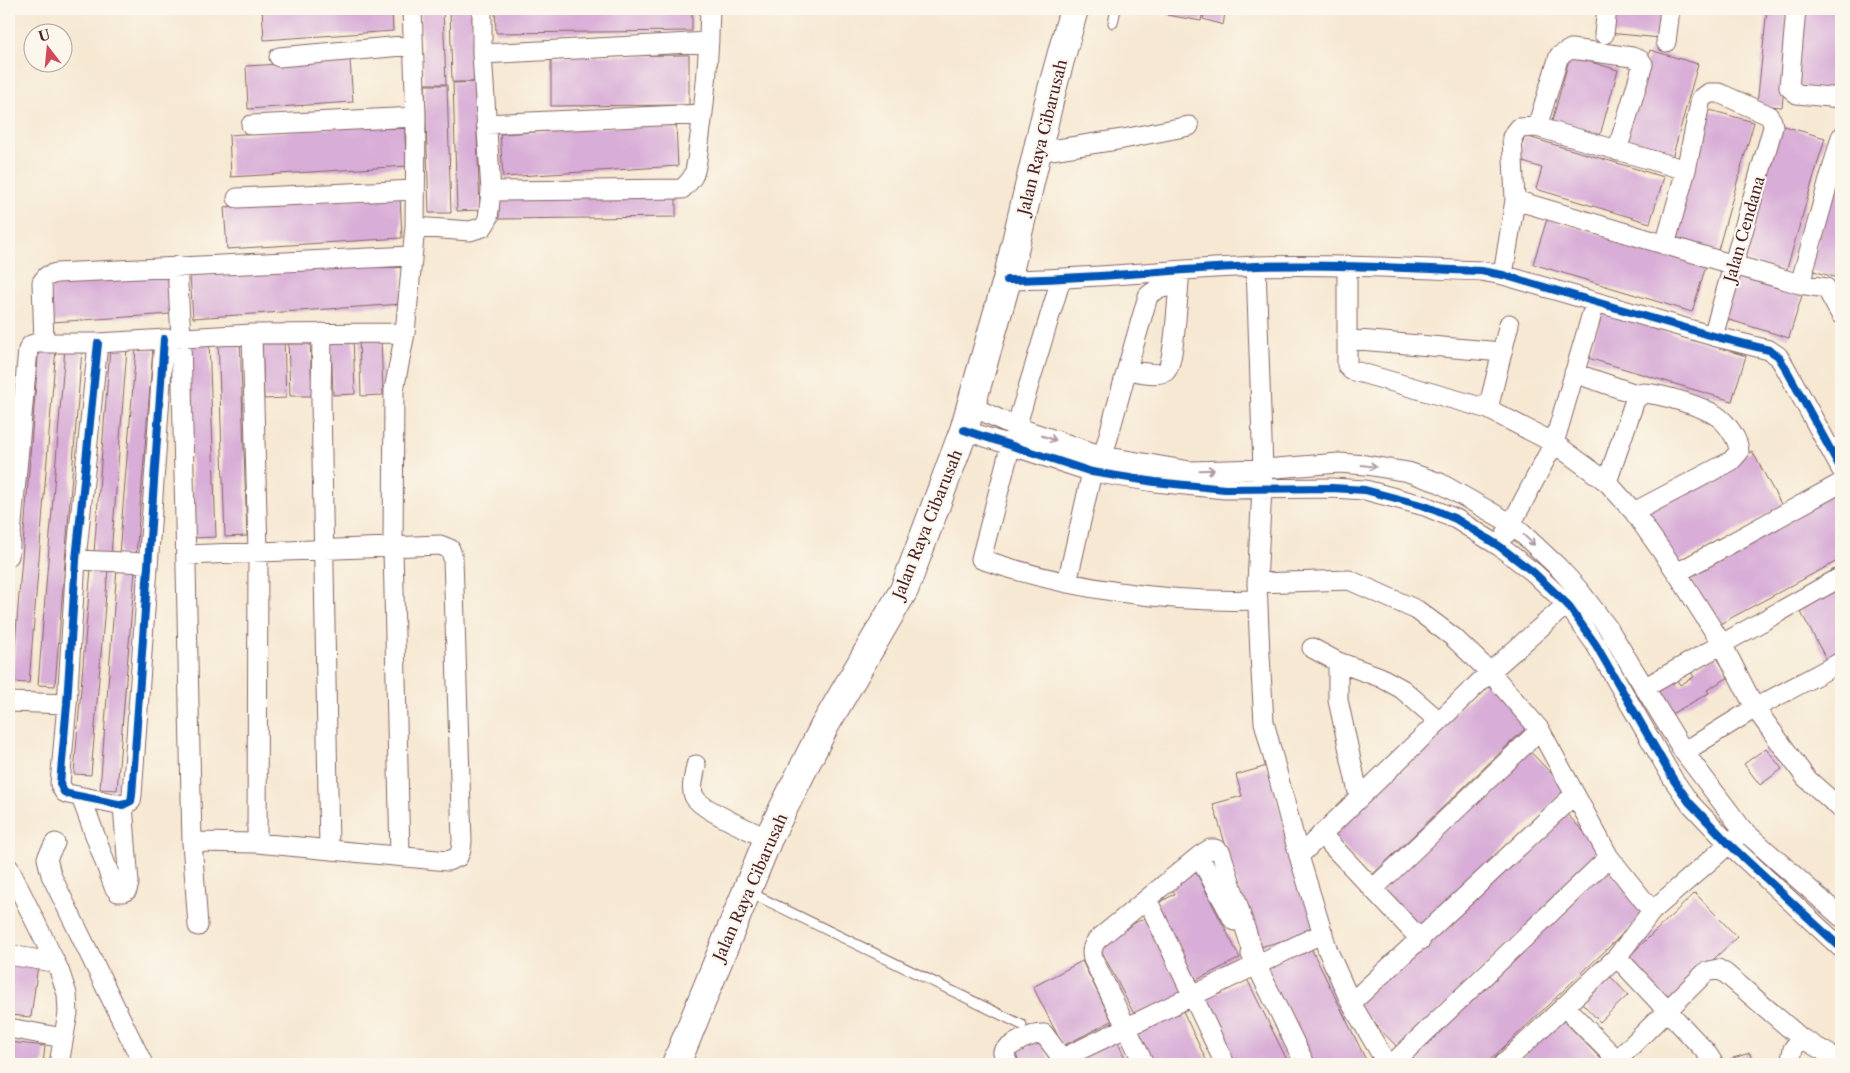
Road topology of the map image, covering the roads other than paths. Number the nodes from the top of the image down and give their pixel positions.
1 (412, 9) edge
2 (482, 9) edge
3 (710, 9) edge
4 (1074, 9) edge
5 (1116, 9) edge
6 (1607, 9) edge
7 (1670, 9) edge
8 (1796, 9) edge
9 (1113, 23) dead end
10 (1604, 34) dead end
11 (710, 42) junction
12 (1666, 42) dead end
13 (413, 46) junction
14 (482, 54) junction
15 (279, 57) dead end
16 (1841, 98) edge
17 (703, 114) junction
18 (416, 117) junction
19 (486, 124) junction
20 (251, 125) dead end
21 (1190, 126) dead end
22 (1537, 128) junction
23 (1841, 137) edge
24 (1617, 151) junction
25 (1038, 152) junction
26 (1686, 170) junction
27 (415, 190) junction
28 (491, 191) junction
29 (238, 198) dead end
30 (1515, 200) junction
31 (415, 227) junction
32 (1665, 245) junction
33 (411, 256) junction
34 (1347, 265) junction
35 (1734, 265) junction
36 (177, 266) junction
37 (1256, 266) junction
38 (1503, 275) junction
39 (1061, 279) junction
40 (1179, 279) junction
41 (1006, 280) junction
42 (1800, 284) junction
43 (1834, 288) edge
44 (1595, 303) junction
45 (1841, 315) edge
46 (1509, 324) dead end
47 (322, 333) junction
48 (405, 333) junction
49 (252, 334) junction
50 (1714, 336) junction
51 (173, 338) junction
52 (1347, 339) junction
53 (44, 343) junction
54 (98, 343) junction
55 (1502, 352) junction
56 (1127, 369) junction
57 (1574, 373) junction
58 (1639, 395) junction
59 (1488, 409) junction
60 (968, 418) junction
61 (1014, 436) junction
62 (1554, 443) junction
63 (1103, 456) junction
64 (1263, 468) junction
65 (1841, 469) edge
66 (1092, 472) junction
67 (1607, 482) junction
68 (1841, 483) edge
69 (1262, 489) junction
70 (1634, 512) junction
71 (1512, 524) junction
72 (1499, 546) junction
73 (393, 548) junction
74 (324, 549) junction
75 (258, 551) junction
76 (186, 555) junction
77 (9, 556) edge
78 (76, 560) junction
79 (148, 563) junction
80 (1677, 573) junction
81 (1841, 577) edge
82 (1067, 583) junction
83 (1258, 591) junction
84 (1567, 604) junction
85 (1722, 644) junction
86 (1312, 648) dead end
87 (1338, 662) junction
88 (1841, 662) edge
89 (1490, 672) junction
90 (1644, 688) junction
91 (9, 702) edge
92 (67, 704) junction
93 (1756, 708) junction
94 (1439, 721) junction
95 (1540, 730) junction
96 (1684, 752) junction
97 (696, 765) dead end
98 (1575, 794) junction
99 (81, 797) junction
100 (1359, 797) junction
101 (123, 805) junction
102 (1841, 809) edge
103 (1743, 830) junction
104 (1321, 834) junction
105 (768, 839) junction
106 (192, 842) junction
107 (54, 843) dead end
108 (257, 843) junction
109 (1729, 844) junction
110 (329, 849) junction
111 (400, 855) junction
112 (1299, 856) junction
113 (1609, 857) junction
114 (11, 878) edge
115 (1373, 889) junction
116 (746, 891) junction
117 (1147, 899) junction
118 (1652, 911) junction
119 (1841, 917) edge
120 (198, 926) dead end
121 (1323, 934) junction
122 (1421, 940) junction
123 (1841, 948) edge
124 (9, 955) edge
125 (1617, 957) junction
126 (54, 962) junction
127 (1257, 965) junction
128 (1193, 997) junction
129 (1351, 1003) junction
130 (1564, 1006) junction
131 (1667, 1011) junction
132 (1022, 1026) dead end
133 (9, 1028) edge
134 (1126, 1028) junction
135 (63, 1038) junction
136 (1801, 1038) junction
137 (1064, 1061) edge
138 (1841, 1061) edge
139 (1617, 1063) edge
140 (59, 1064) edge
141 (143, 1064) edge
142 (676, 1064) edge
143 (1008, 1064) edge
144 (1144, 1064) edge
145 (1225, 1064) edge
146 (1304, 1064) edge
147 (1387, 1064) edge
148 (1392, 1064) edge
149 (1503, 1064) edge
150 (1714, 1064) edge
151 (1790, 1064) edge

1 - 13 street
2 - 14 street
3 - 11 street
4 - 25 main road, Jalan Raya Cibarusah
5 - 9 lane
6 - 10 street
7 - 12 street
8 - 16 street
11 - 14 street
11 - 17 street
13 - 15 street
13 - 18 street
14 - 19 street
17 - 19 street
17 - 28 street
18 - 20 street
18 - 27 street
19 - 28 street
21 - 25 street
22 - 24 street
22 - 24 street
22 - 30 street
23 - 42 street
24 - 26 street
25 - 41 main road, Jalan Raya Cibarusah
26 - 32 street
26 - 35 street, Jalan Cendana
27 - 29 street
27 - 31 street
28 - 31 street
30 - 32 street
30 - 38 street
31 - 33 street
32 - 35 street
33 - 36 street
33 - 48 street
34 - 37 street
34 - 38 street
34 - 52 street
35 - 42 street
35 - 50 street, Jalan Cendana
36 - 51 street
36 - 53 street
37 - 40 street
37 - 64 street
38 - 44 street
39 - 40 street
39 - 41 street
39 - 61 street
40 - 56 street
40 - 56 street
41 - 60 main road, Jalan Raya Cibarusah
42 - 43 street
43 - 45 street
44 - 50 street
44 - 57 street
46 - 55 street
47 - 48 street
47 - 49 street
47 - 74 street
48 - 73 street
49 - 51 street
49 - 75 street
50 - 65 street
51 - 54 street
51 - 76 street
51 - 79 street
52 - 55 street
52 - 59 street
53 - 54 street
53 - 77 street
54 - 78 street
55 - 59 street
56 - 63 street
57 - 58 street
57 - 62 street
58 - 67 street
58 - 70 street
59 - 62 street
60 - 61 street
60 - 61 street
60 - 105 main road, Jalan Raya Cibarusah
61 -> 63 street
61 - 66 street
61 - 82 street
62 - 67 street
62 - 71 street
63 -> 64 street
64 - 69 street
64 -> 71 street
66 - 69 street
66 - 82 street
67 - 70 street
68 - 80 street
69 - 72 street
69 - 83 street
70 - 80 street
71 - 72 street
71 -> 90 street
72 - 84 street
73 - 74 street
73 - 111 street
73 - 111 street
74 - 75 street
74 - 110 street
75 - 76 street
75 - 108 street
76 - 106 street
78 - 79 street
78 - 92 street
79 - 101 street
80 - 85 street
81 - 85 street
82 - 83 street
83 - 89 street
83 - 112 street
84 - 89 street
84 - 109 street
85 - 90 street
85 - 93 street
86 - 87 street
87 - 94 street
87 - 100 street
88 - 93 street
89 - 94 street
89 - 95 street
90 - 96 street
91 - 92 street
92 - 99 street
93 - 96 street
93 - 102 street
94 - 100 street
95 - 98 street
95 - 115 street
96 - 103 street
97 - 105 street
98 - 113 street
98 - 122 street
99 - 101 street
99 - 101 street
100 - 104 street
103 - 109 street
103 - 119 street
104 - 112 street
104 - 115 street
105 - 116 main road, Jalan Raya Cibarusah
106 - 108 street
106 - 120 street
107 - 141 street
108 - 110 street
109 - 118 street
109 - 123 street
110 - 111 street
112 - 121 street
113 - 118 street
113 - 148 street
114 - 126 street
115 - 122 street
116 - 132 lane
116 - 142 main road, Jalan Raya Cibarusah
117 - 127 street
117 - 128 street
117 - 134 street
118 - 125 street
121 - 127 street
121 - 129 street
122 - 129 street
124 - 126 street
125 - 130 street
125 - 131 street
126 - 135 street
127 - 128 street
127 - 146 street
128 - 134 street
128 - 145 street
129 - 147 street
130 - 139 street
130 - 149 street
131 - 136 street
131 - 139 street
131 - 150 street
133 - 135 street
134 - 137 street
134 - 144 street
135 - 140 street
136 - 138 street
136 - 151 street
137 - 143 street

